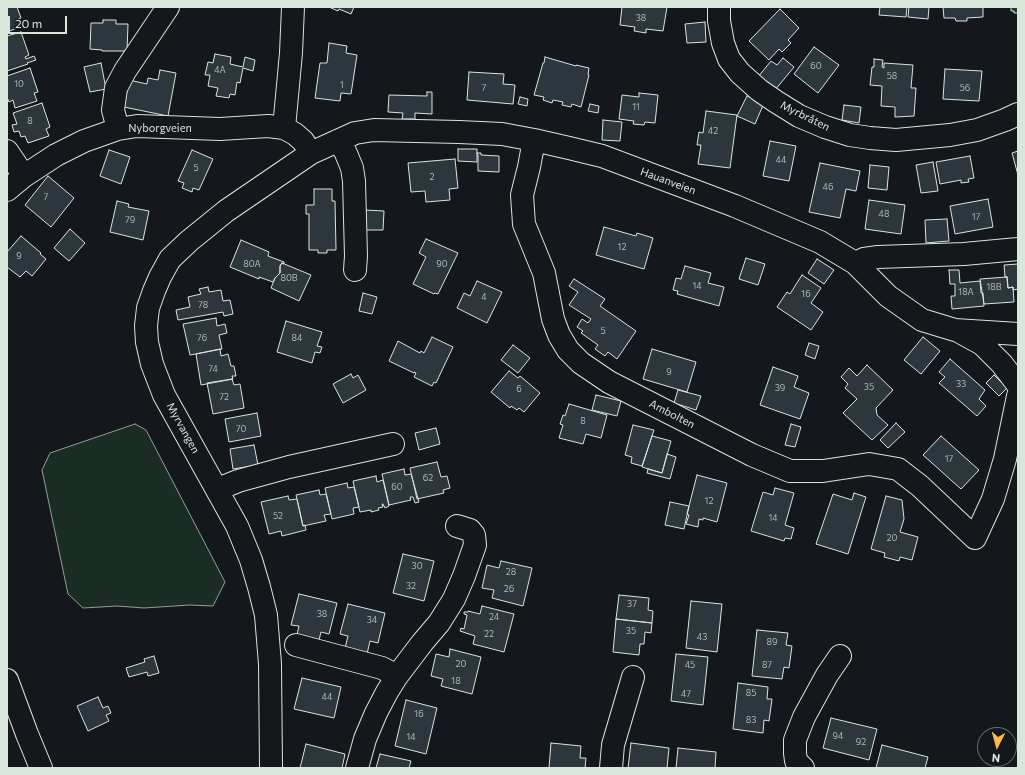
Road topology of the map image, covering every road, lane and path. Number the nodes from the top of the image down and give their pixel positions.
1 (168, 7) edge
2 (293, 7) edge
3 (719, 7) edge
4 (1018, 114) edge
5 (284, 128) junction
6 (118, 129) junction
7 (534, 140) junction
8 (337, 141) junction
9 (7, 151) edge
10 (311, 153) junction
11 (24, 176) junction
12 (7, 190) edge
13 (1018, 249) edge
14 (855, 263) junction
15 (355, 270) dead end
16 (955, 330) junction
17 (1018, 334) edge
18 (1018, 385) edge
19 (1018, 396) edge
20 (393, 444) dead end
21 (218, 489) junction
22 (457, 526) dead end
23 (296, 645) dead end
24 (840, 656) dead end
25 (397, 676) junction
26 (633, 677) dead end
27 (7, 680) edge
28 (794, 766) edge
29 (41, 768) edge
30 (271, 768) edge
31 (357, 768) edge
32 (611, 768) edge

1 - 6 street
2 - 5 street
3 - 4 street, Myrbråten
5 - 6 street, Nyborgveien
5 - 10 street, Nyborgveien
6 - 11 street, Nyborgveien
7 - 8 street, Hauanveien
7 - 14 street, Hauanveien
7 - 19 street, Ambolten
8 - 10 street, Hauanveien
8 - 15 street
9 - 11 street
10 - 21 street, Myrvangen
11 - 12 street, Nyborgveien
13 - 14 street
14 - 16 street, Hauanveien
16 - 17 street
16 - 18 street
20 - 21 street
21 - 30 street, Myrvangen
22 - 25 street
23 - 25 street
24 - 28 street
25 - 31 street
26 - 32 street
27 - 29 street

